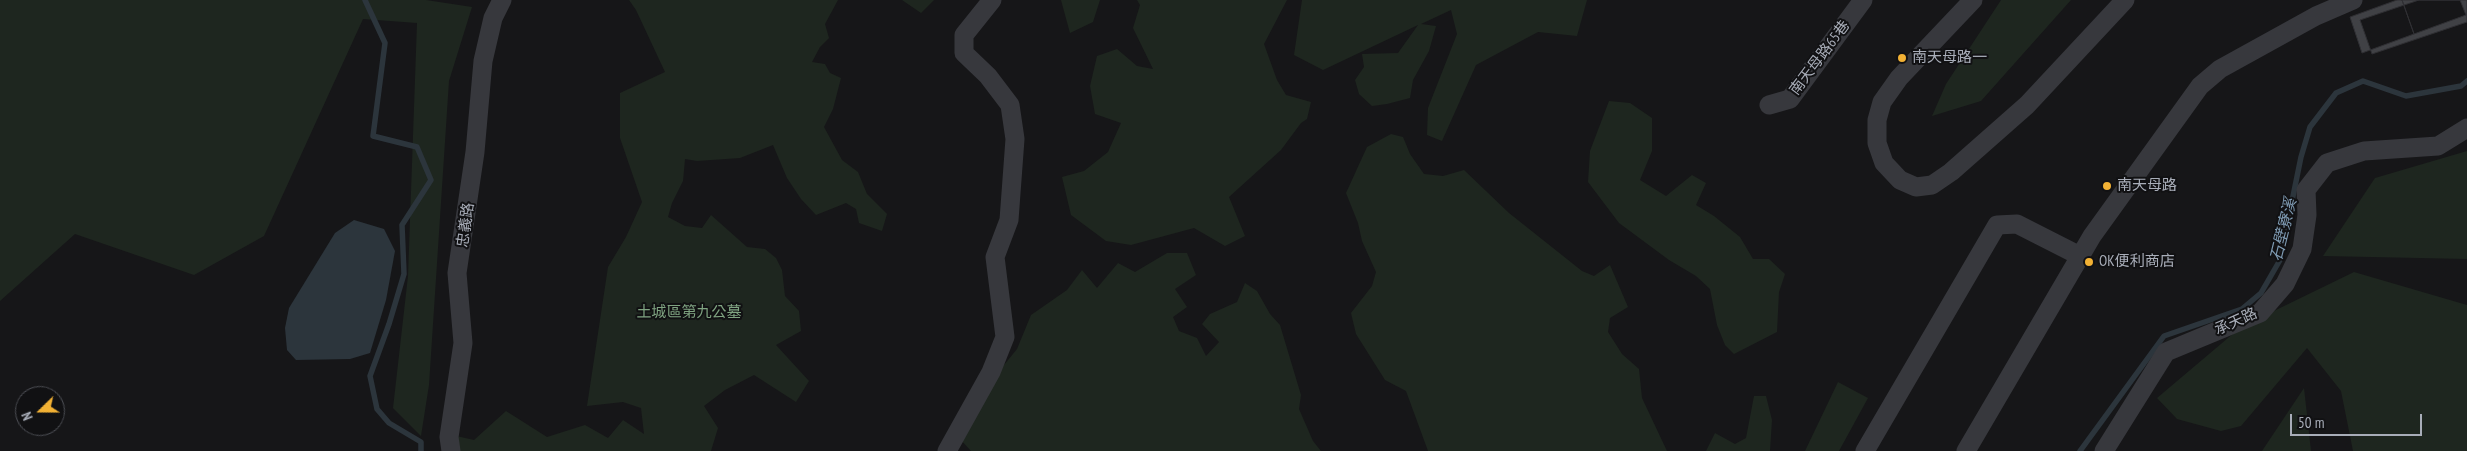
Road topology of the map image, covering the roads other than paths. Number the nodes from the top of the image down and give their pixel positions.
1 (502, 0) edge
2 (992, 0) edge
3 (1863, 0) edge
4 (1973, 0) edge
5 (2125, 0) edge
6 (2353, 0) edge
7 (1769, 106) dead end
8 (2467, 128) edge
9 (2080, 256) junction
10 (451, 451) edge
11 (947, 451) edge
12 (1866, 451) edge
13 (1966, 451) edge
14 (2104, 451) edge

1 - 10 street, 忠義路
2 - 11 street
3 - 7 street, 南天母路65巷
4 - 5 street
6 - 9 street
8 - 14 street, 承天路
9 - 12 street
9 - 13 street

